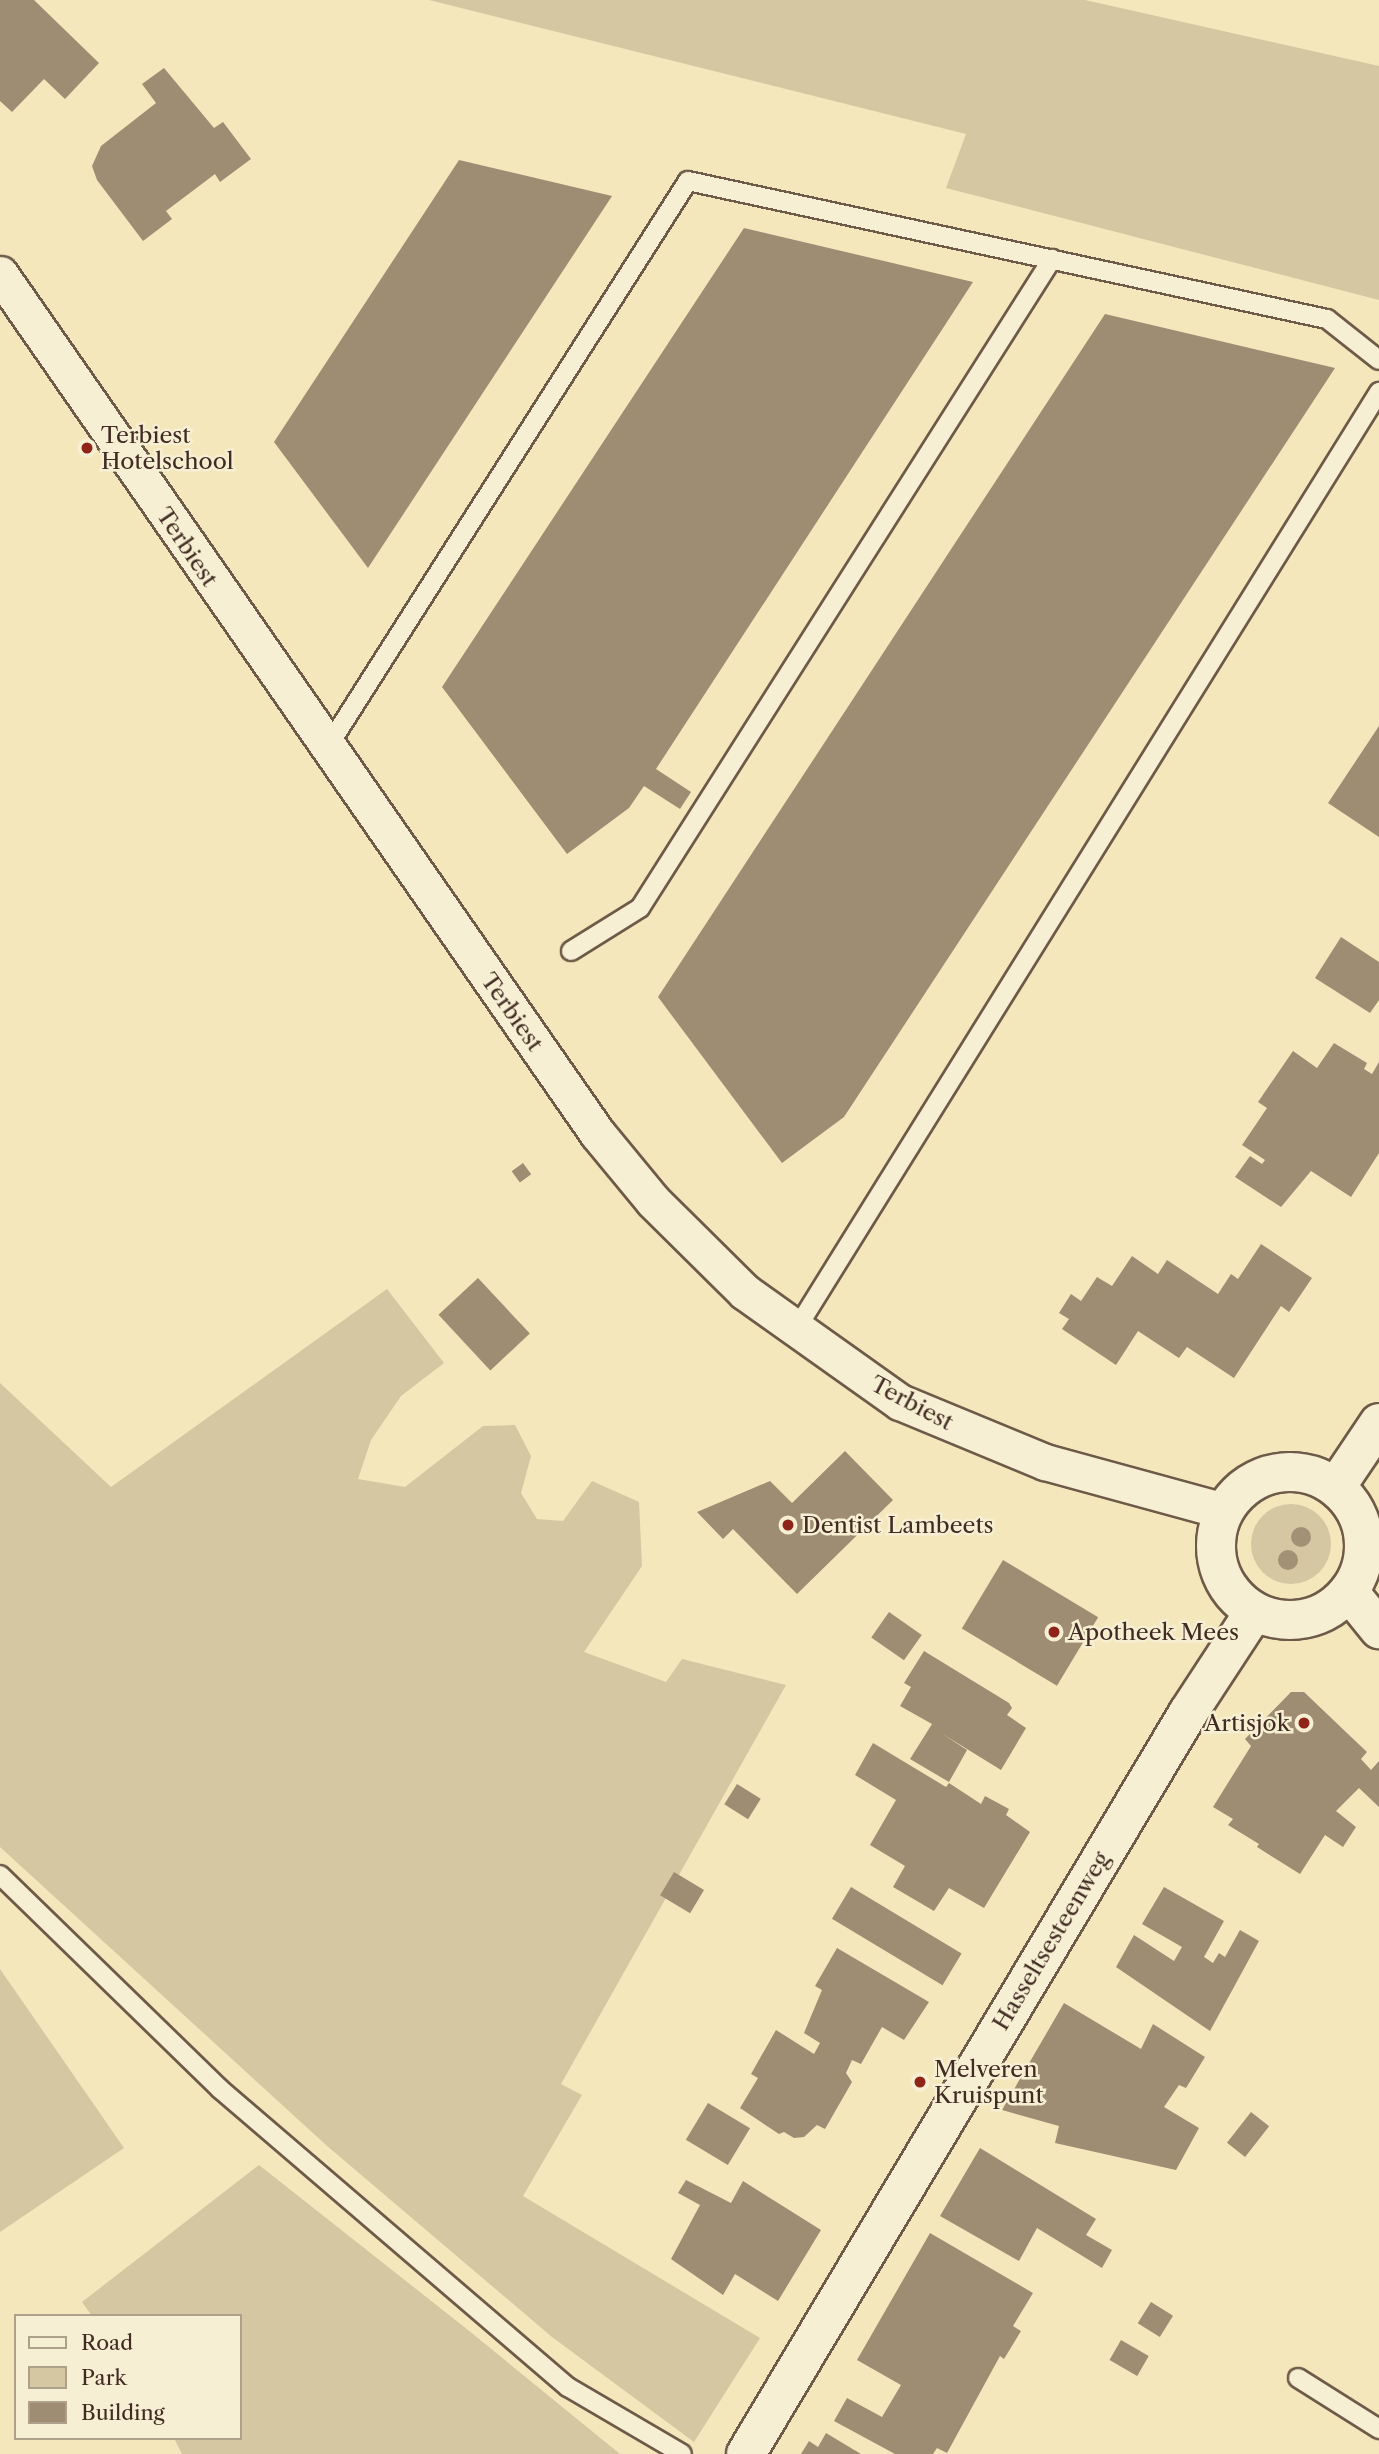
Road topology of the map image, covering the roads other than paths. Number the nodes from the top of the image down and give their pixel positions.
1 (1052, 259) junction
2 (0, 274) edge
3 (1379, 360) edge
4 (1379, 392) edge
5 (327, 748) junction
6 (571, 951) dead end
7 (796, 1331) junction
8 (1379, 1423) edge
9 (1336, 1487) junction
10 (1224, 1511) junction
11 (1349, 1592) junction
12 (1254, 1612) junction
13 (1379, 1629) edge
14 (0, 1875) edge
15 (1298, 2378) dead end
16 (1379, 2429) edge
17 (682, 2454) edge
18 (746, 2454) edge

1 - 3 lane
1 - 5 lane
1 - 6 lane
2 - 5 street, Terbiest
4 - 7 lane
5 - 7 street, Terbiest
7 - 10 street, Terbiest
8 - 9 main road
9 - 10 main road
9 - 11 main road
10 - 12 main road
11 - 12 main road
11 - 13 main road
12 - 18 main road, Hasseltsesteenweg
14 - 17 lane
15 - 16 lane

